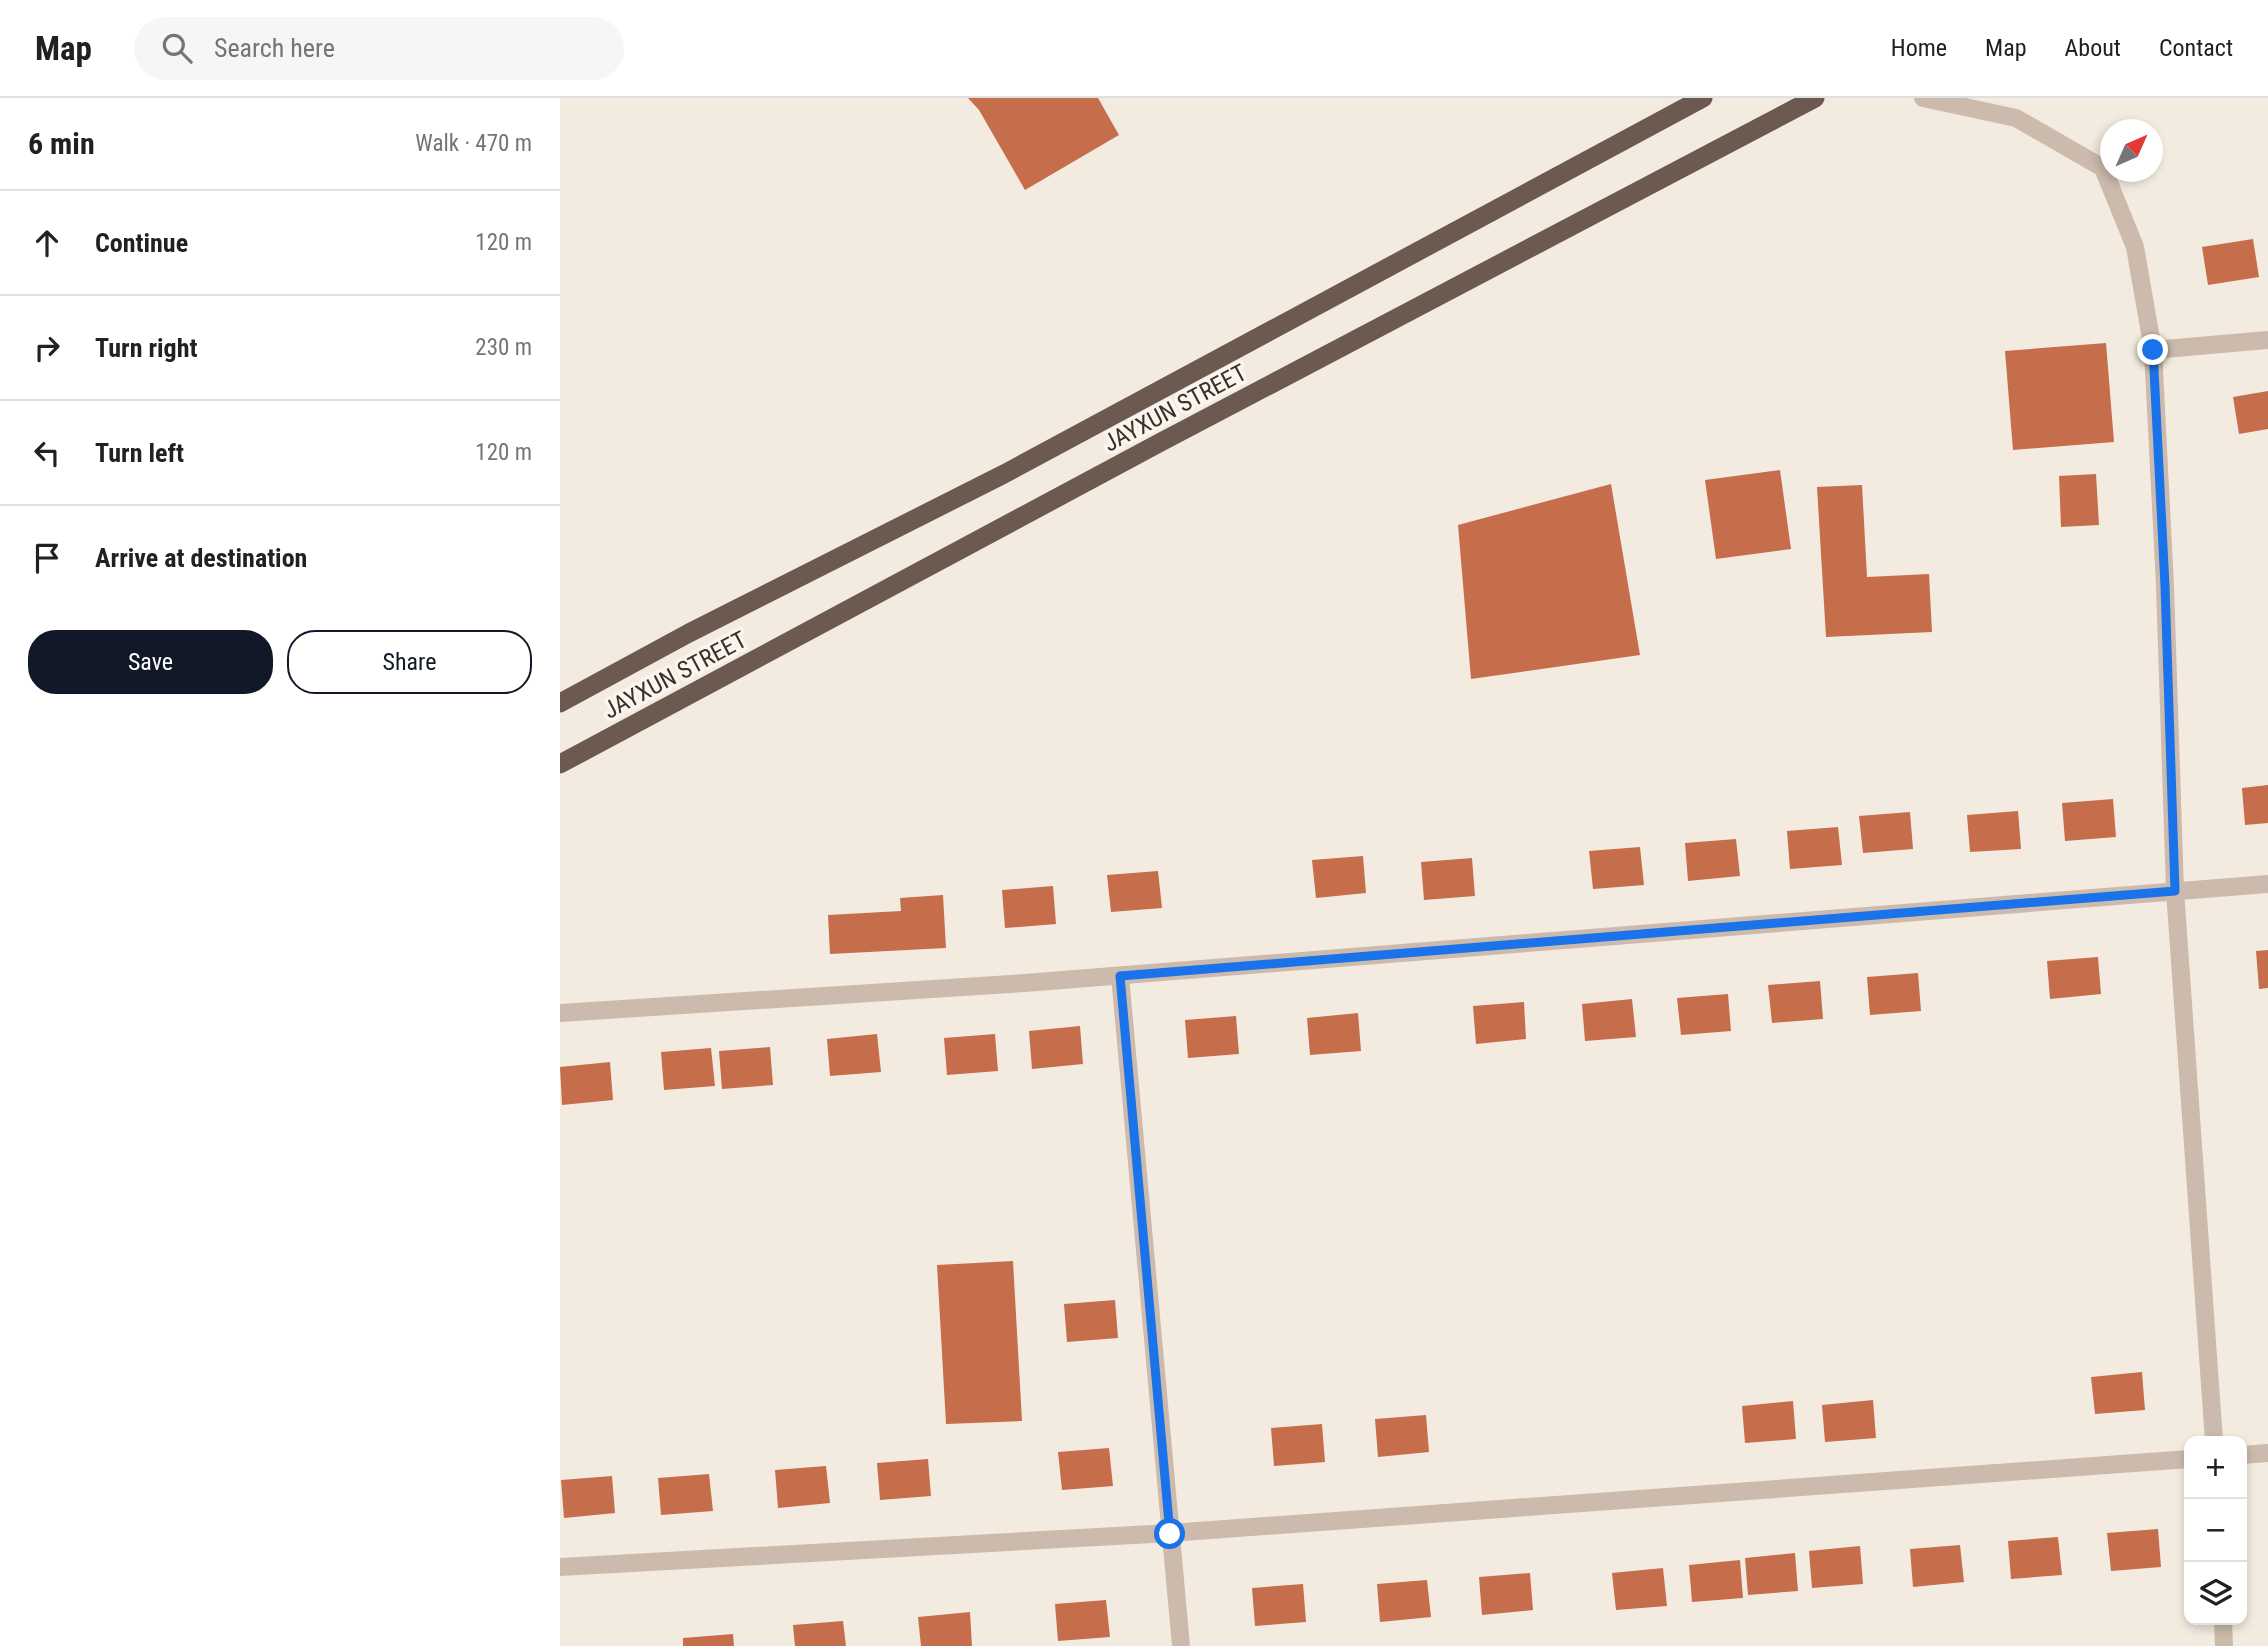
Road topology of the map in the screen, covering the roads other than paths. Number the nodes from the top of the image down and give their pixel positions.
1 (1703, 98) edge
2 (1815, 98) edge
3 (1923, 98) edge
4 (2268, 340) edge
5 (2153, 350) junction
6 (560, 703) edge
7 (560, 764) edge
8 (2268, 884) edge
9 (2175, 891) junction
10 (1120, 976) junction
11 (560, 1013) edge
12 (2214, 1436) edge
13 (2268, 1453) edge
14 (2247, 1455) edge
15 (2184, 1459) edge
16 (1170, 1534) junction
17 (560, 1567) edge
18 (2223, 1625) edge
19 (1181, 1646) edge
20 (2224, 1646) edge

1 - 6 highway, JAYXUN STREET
2 - 7 highway, JAYXUN STREET
3 - 5 street
4 - 5 street
5 - 9 street
8 - 9 street
9 - 10 street
9 - 12 street
10 - 11 street
10 - 16 street
13 - 14 street
15 - 16 street
16 - 17 street
16 - 19 street
18 - 20 street

